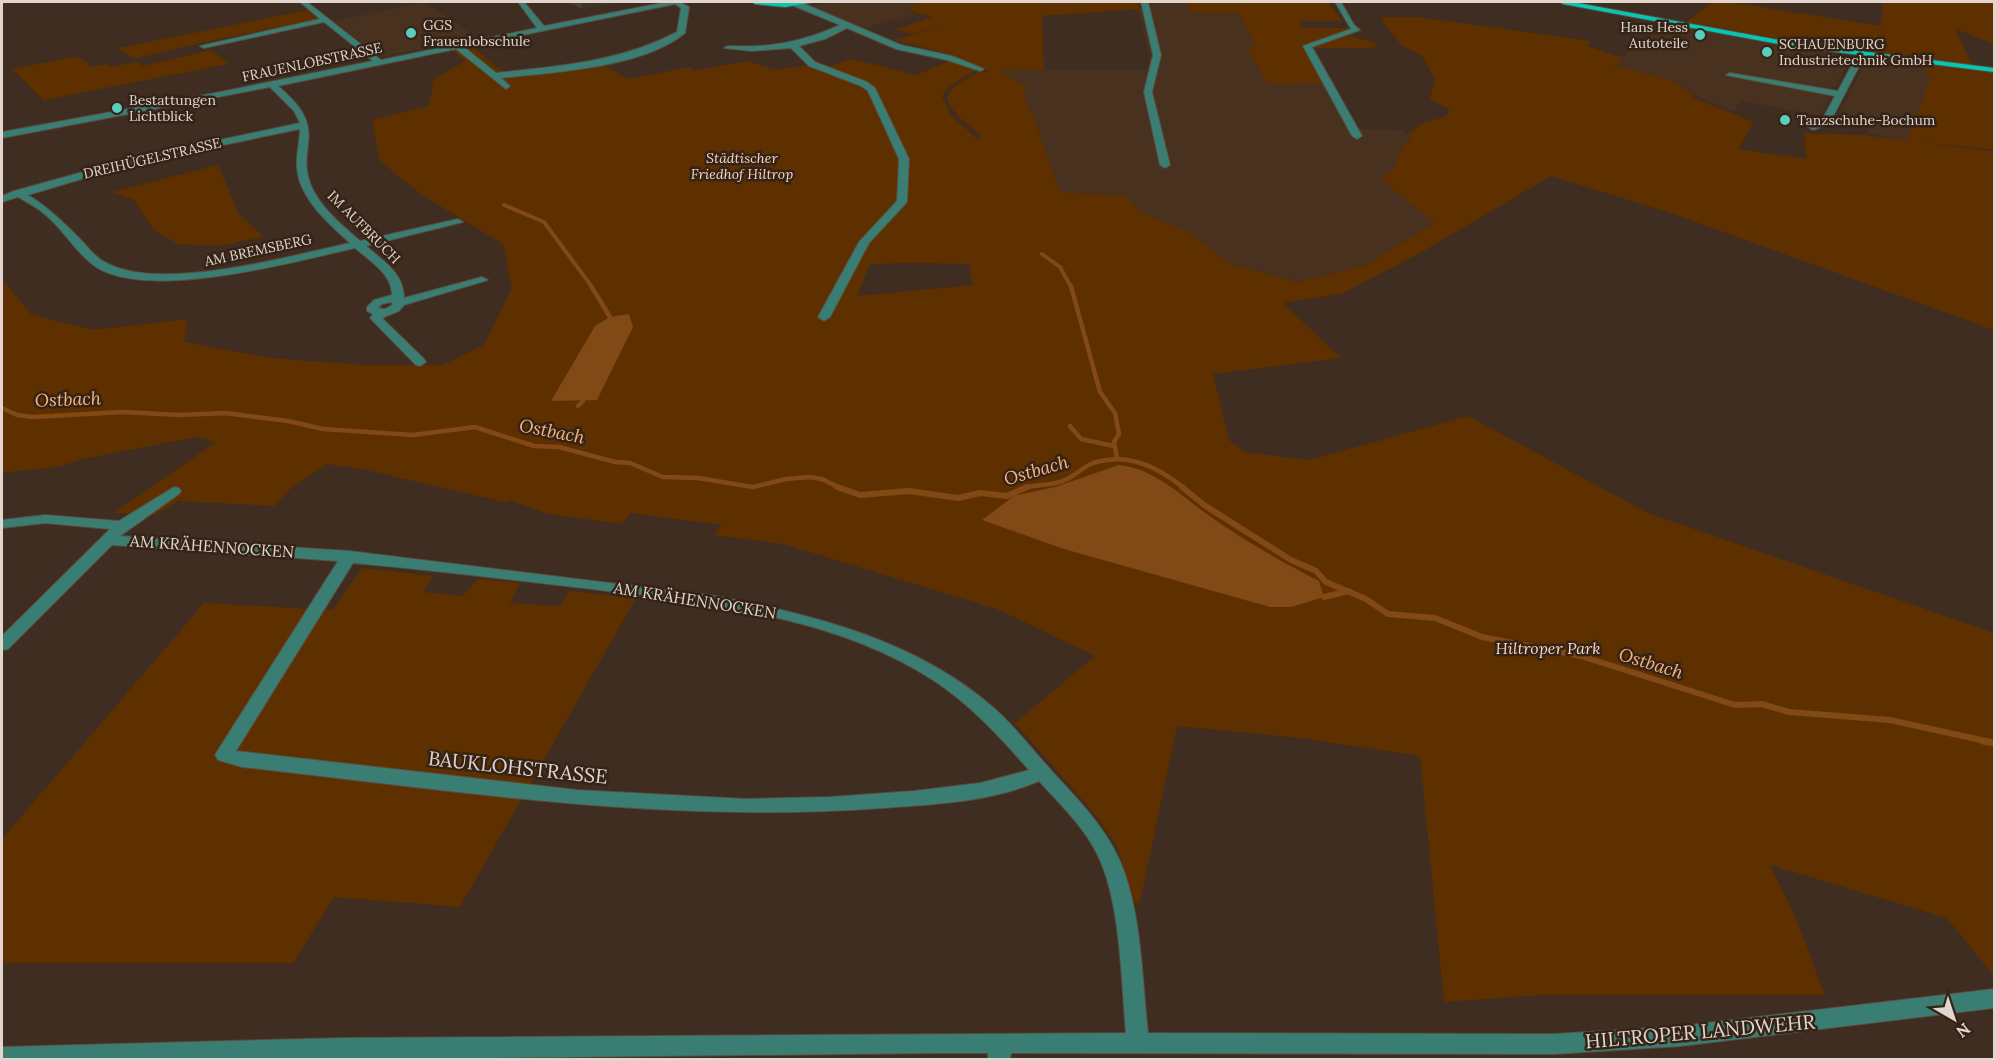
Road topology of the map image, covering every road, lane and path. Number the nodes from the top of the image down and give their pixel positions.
1 (303, 2) edge
2 (521, 2) edge
3 (675, 2) edge
4 (755, 2) edge
5 (811, 2) edge
6 (1144, 2) edge
7 (1338, 2) edge
8 (1563, 2) edge
9 (663, 3) edge
10 (797, 4) junction
11 (325, 20) junction
12 (847, 25) junction
13 (543, 30) junction
14 (456, 45) junction
15 (793, 45) junction
16 (204, 46) dead end
17 (728, 48) dead end
18 (1861, 55) junction
19 (378, 61) junction
20 (980, 69) dead end
21 (1995, 70) edge
22 (1731, 75) dead end
23 (494, 76) junction
24 (272, 84) junction
25 (506, 86) dead end
26 (1840, 94) junction
27 (305, 125) junction
28 (1813, 127) dead end
29 (2, 135) edge
30 (1357, 136) dead end
31 (1165, 165) dead end
32 (18, 193) junction
33 (2, 199) edge
34 (458, 222) dead end
35 (358, 243) junction
36 (482, 280) dead end
37 (397, 300) junction
38 (824, 317) dead end
39 (420, 362) dead end
40 (174, 490) dead end
41 (2, 524) edge
42 (122, 526) junction
43 (108, 540) junction
44 (349, 556) junction
45 (2, 645) edge
46 (1042, 772) junction
47 (1995, 999) edge
48 (1138, 1045) junction
49 (731, 1052) edge
50 (1000, 1052) edge
51 (2, 1057) edge

1 - 11 street
2 - 13 street
3 - 9 street, FRAUENLOBSTRASSE
3 - 23 street
4 - 10 main road
5 - 10 main road
6 - 31 street
7 - 30 street
8 - 18 main road
9 - 13 street, FRAUENLOBSTRASSE
10 - 12 street
11 - 16 street
11 - 19 street
12 - 15 street
12 - 20 street
13 - 14 street, FRAUENLOBSTRASSE
14 - 19 street, FRAUENLOBSTRASSE
14 - 23 street
15 - 17 street
15 - 38 street
18 - 21 main road
18 - 26 street
19 - 24 street, FRAUENLOBSTRASSE
22 - 26 street
23 - 25 street
24 - 27 street
24 - 29 street, FRAUENLOBSTRASSE
26 - 28 street
27 - 32 street, DREIHÜGELSTRASSE
27 - 35 street, IM AUFBRUCH
32 - 33 street, DREIHÜGELSTRASSE
32 - 35 street, AM BREMSBERG
34 - 35 street, AM BREMSBERG
35 - 37 street, IM AUFBRUCH
36 - 37 street
37 - 39 street
40 - 42 street
41 - 42 street
42 - 43 street
43 - 44 street, AM KRÄHENNOCKEN
43 - 45 street
44 - 46 street, AM KRÄHENNOCKEN
44 - 46 street, BAUKLOHSTRASSE
46 - 48 street, AM KRÄHENNOCKEN
47 - 48 street, HILTROPER LANDWEHR
48 - 50 street, HILTROPER LANDWEHR
49 - 50 street, HILTROPER LANDWEHR
49 - 51 street, HILTROPER LANDWEHR

